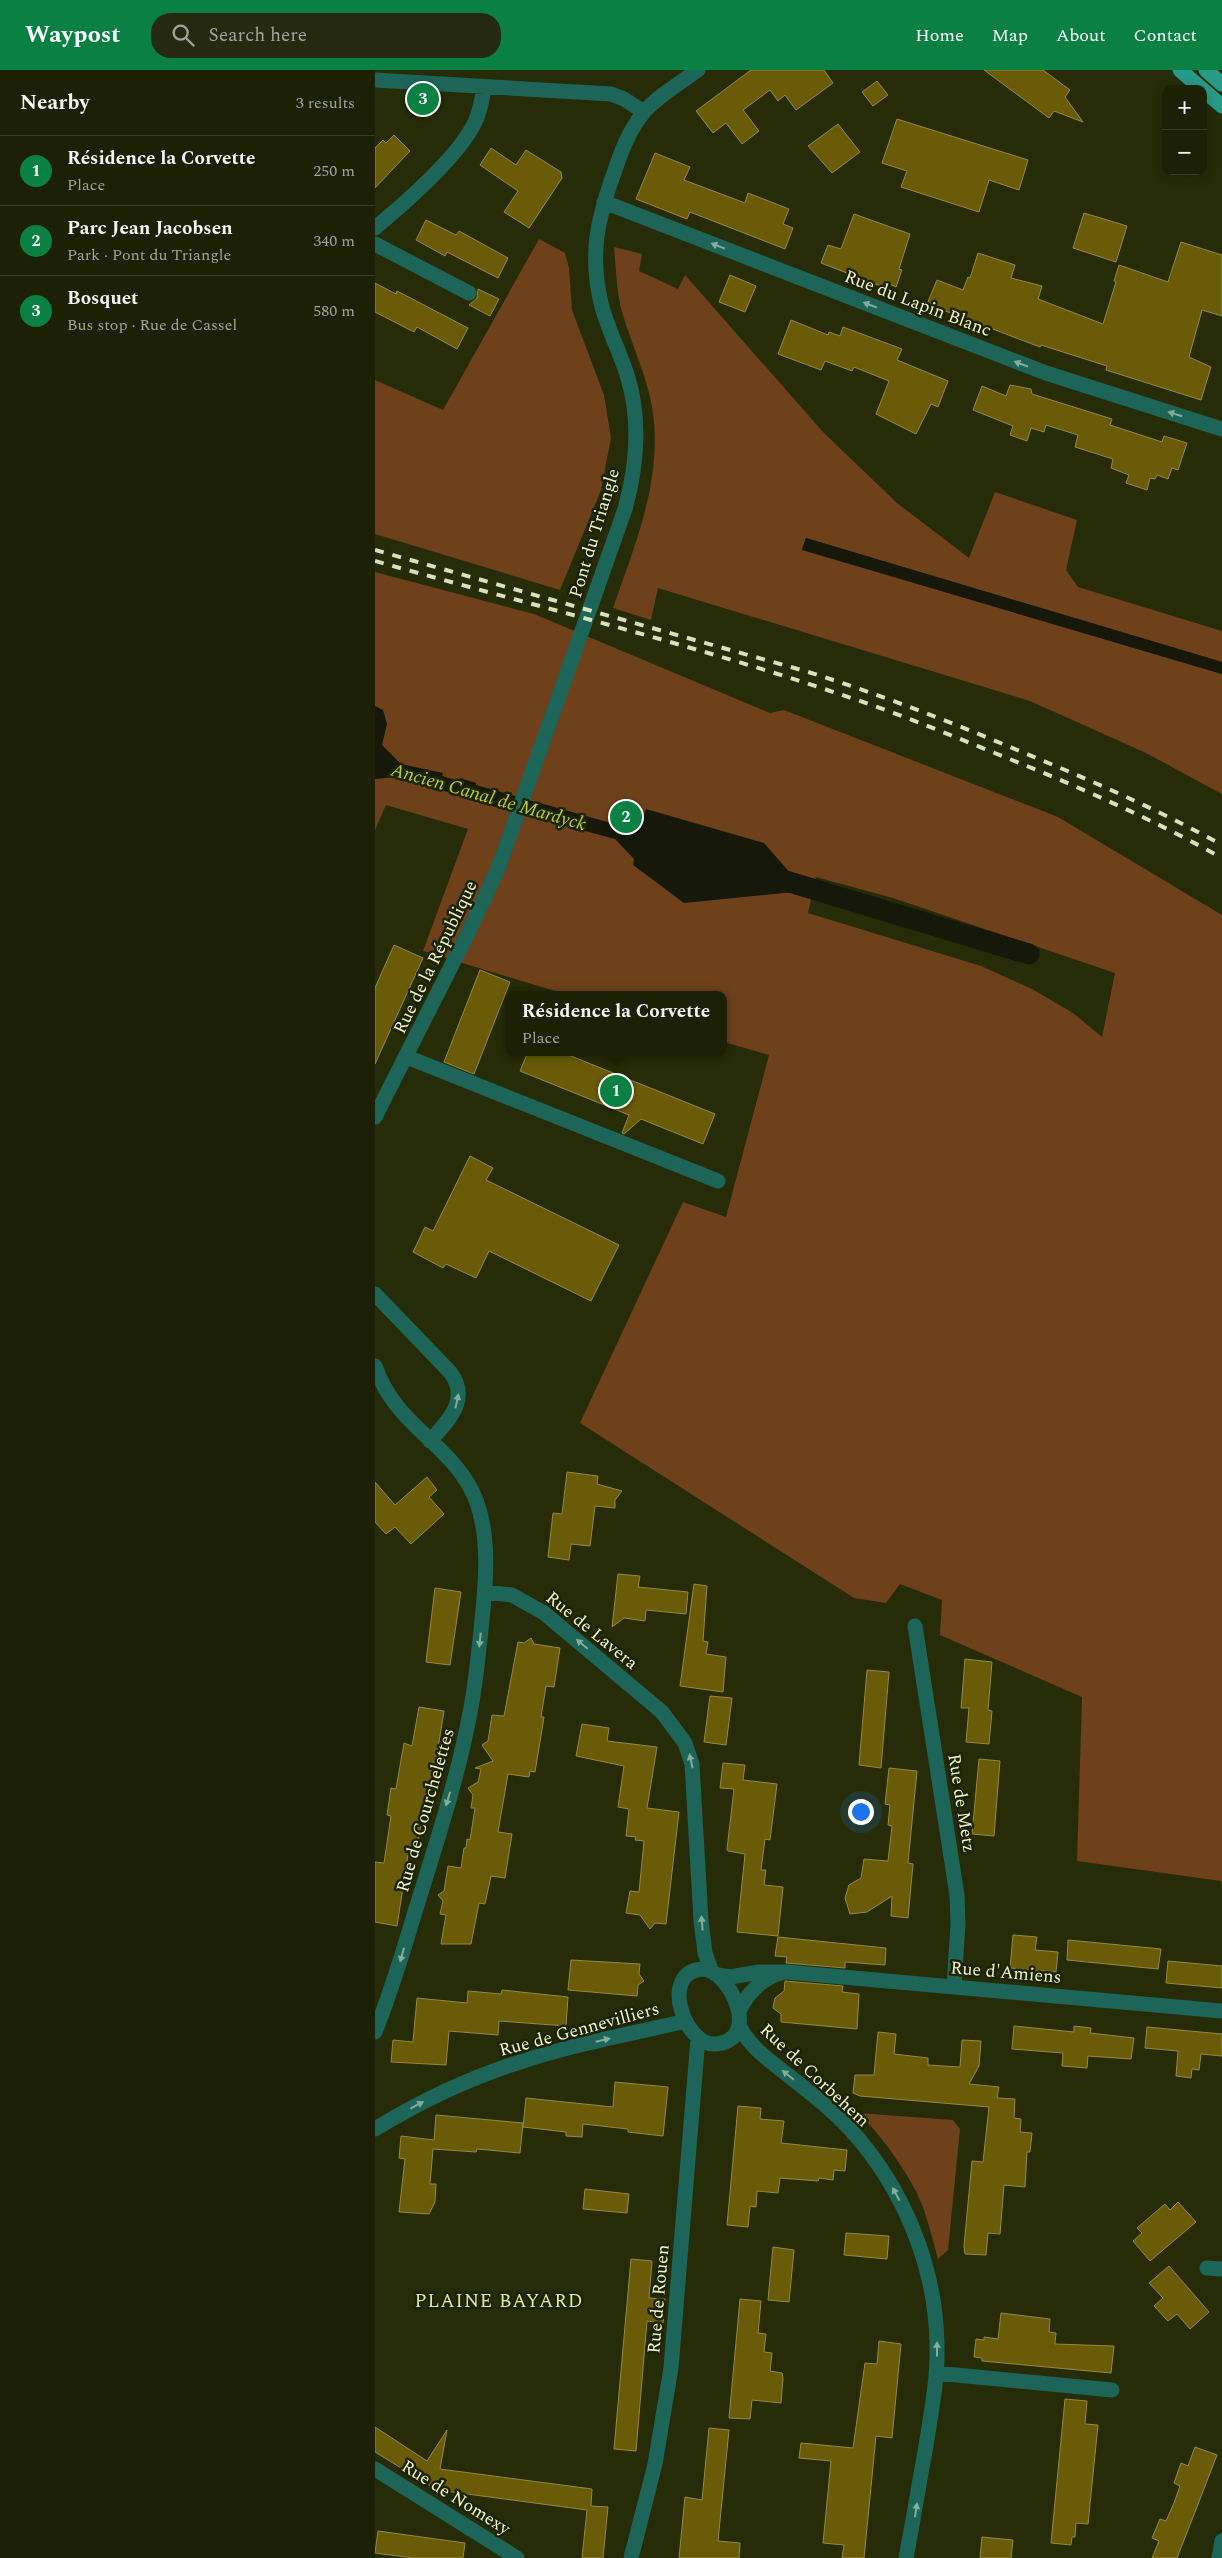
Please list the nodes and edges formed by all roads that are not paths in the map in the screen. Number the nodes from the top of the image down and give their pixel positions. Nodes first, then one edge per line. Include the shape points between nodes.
1 (698, 70) edge
2 (1180, 70) edge
3 (1206, 70) edge
4 (678, 76) edge
5 (375, 80) edge
6 (1222, 84) edge
7 (1198, 85) edge
8 (484, 87) junction
9 (1207, 93) edge
10 (1222, 106) edge
11 (644, 112) junction
12 (604, 202) junction
13 (375, 228) edge
14 (375, 244) edge
15 (469, 293) dead end
16 (1222, 429) edge
17 (511, 838) joint
18 (407, 1057) junction
19 (380, 1098) edge
20 (375, 1117) edge
21 (718, 1181) dead end
22 (375, 1294) edge
23 (375, 1366) edge
24 (430, 1441) junction
25 (485, 1592) junction
26 (915, 1626) dead end
27 (715, 1972) junction
28 (787, 1972) junction
29 (954, 1986) junction
30 (1222, 2010) edge
31 (739, 2011) junction
32 (687, 2021) junction
33 (740, 2027) junction
34 (375, 2032) edge
35 (698, 2038) junction
36 (375, 2129) edge
37 (936, 2373) junction
38 (1112, 2390) dead end
39 (375, 2469) edge
40 (1222, 2541) edge
41 (517, 2558) edge
42 (631, 2558) edge
43 (906, 2558) edge
44 (1219, 2558) edge

1 - 4 street
2 - 7 main road
3 - 6 main road
4 - 11 street
5 - 8 street
8 - 11 street via 611,94 624,98
8 - 13 street via 477,118 468,134 425,183
9 - 10 main road
11 - 12 street, Pont du Triangle via 624,147
16 -> 12 street, Rue du Lapin Blanc via 1046,374
12 - 17 street, Pont du Triangle via 596,237 599,291 611,334 629,378 636,416 634,471 628,498
14 - 15 street
17 - 18 street, Rue de la République via 486,897
18 - 19 street, Rue de la République
18 - 21 street
19 - 20 street, Rue de la République
24 -> 22 street via 454,1412 459,1398 457,1386 450,1372
23 - 24 street via 395,1406
24 - 25 street via 459,1470 479,1507 485,1538
27 -> 25 street, Rue de Lavera via 705,1953 694,1778 690,1755 681,1737 662,1712 544,1613 512,1595
25 -> 34 street, Rue de Courchelettes via 476,1680 461,1752 398,1971
26 - 29 street, Rue de Metz via 957,1895
27 - 28 street, Rue d'Amiens via 730,1977
27 - 31 street
27 - 32 street via 693,1970 680,1984 679,1996
28 - 29 street, Rue d'Amiens
28 - 31 street, Rue d'Amiens via 770,1977 759,1985
29 - 30 street, Rue d'Amiens
31 - 33 street
32 - 35 street
36 -> 32 street, Rue de Gennevilliers via 441,2092 519,2062
33 - 35 street via 732,2038 718,2044 709,2044
37 -> 33 street, Rue de Corbehem via 936,2328 930,2281 917,2240 896,2194 871,2155 842,2121 752,2046
35 - 42 street, Rue de Rouen via 670,2378 655,2464
37 - 38 street
43 -> 37 street, Rue de Corbehem
39 - 41 street, Rue de Nomexy
40 - 44 street

